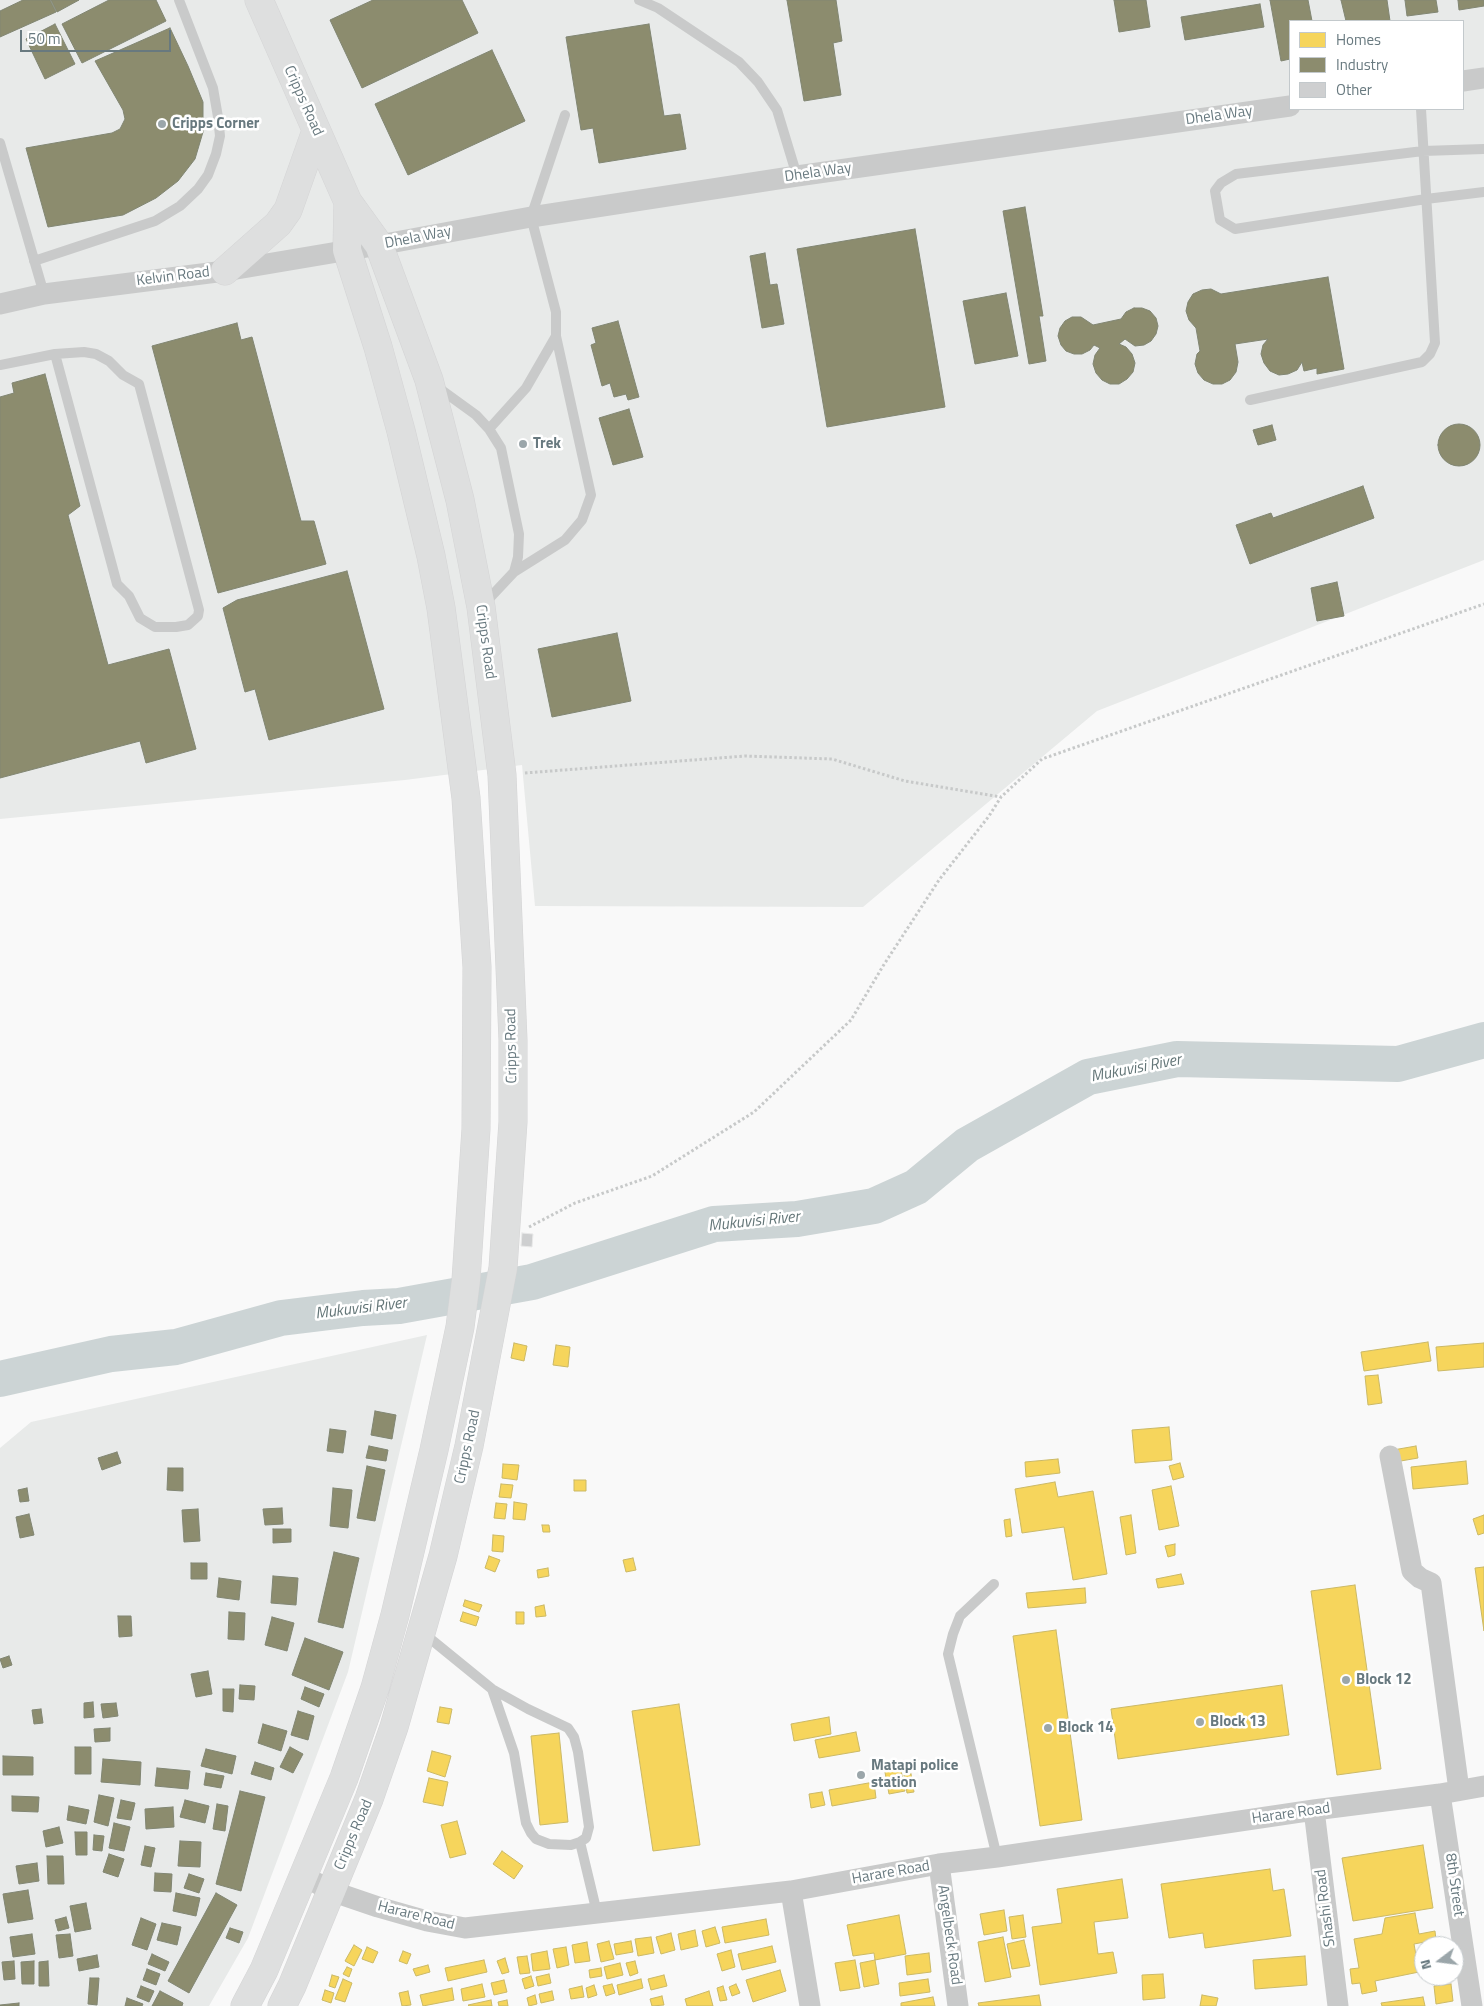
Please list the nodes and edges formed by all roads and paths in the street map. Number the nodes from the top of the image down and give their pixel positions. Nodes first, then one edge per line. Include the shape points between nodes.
1 (179, 0) edge
2 (259, 0) edge
3 (639, 0) edge
4 (1484, 78) edge
5 (1464, 81) edge
6 (1289, 106) edge
7 (1421, 110) edge
8 (565, 116) dead end
9 (316, 131) junction
10 (0, 143) edge
11 (1484, 149) edge
12 (1423, 151) junction
13 (797, 176) junction
14 (1484, 192) edge
15 (1426, 199) junction
16 (348, 202) junction
17 (532, 217) junction
18 (380, 245) junction
19 (347, 250) junction
20 (34, 261) junction
21 (225, 271) junction
22 (44, 294) junction
23 (0, 304) edge
24 (556, 336) junction
25 (55, 354) junction
26 (0, 365) edge
27 (429, 380) junction
28 (1250, 400) dead end
29 (490, 429) junction
30 (514, 572) junction
31 (1484, 604) edge
32 (481, 607) junction
33 (502, 775) junction
34 (1001, 797) junction
35 (506, 1239) junction
36 (1390, 1456) dead end
37 (994, 1584) dead end
38 (422, 1632) junction
39 (492, 1689) junction
40 (1484, 1786) edge
41 (1450, 1792) junction
42 (1314, 1810) junction
43 (580, 1842) junction
44 (997, 1858) junction
45 (939, 1864) junction
46 (304, 1876) junction
47 (331, 1891) junction
48 (792, 1891) junction
49 (597, 1913) junction
50 (246, 2006) edge
51 (282, 2006) edge
52 (810, 2006) edge
53 (958, 2006) edge
54 (1338, 2006) edge
55 (1472, 2006) edge

1 - 20 lane via 213,88 218,117 220,136 208,175 180,206 154,221
2 - 9 main road, Cripps Road
3 - 13 lane via 658,8 739,62 758,82 777,110
4 - 5 street
6 - 13 street, Dhela Way
7 - 12 lane
8 - 17 lane
9 - 16 main road, Cripps Road
9 - 21 main road via 288,210 278,224
10 - 20 lane
11 - 12 lane
12 - 15 lane
12 - 15 lane via 1236,174 1221,183 1215,192 1220,220 1235,229
13 - 17 street, Dhela Way
14 - 15 lane
15 - 28 lane via 1435,343 1430,354 1422,362
16 - 18 main road, Cripps Road
16 - 19 main road, Cripps Road
17 - 18 street, Dhela Way
17 - 24 lane via 556,312
18 - 19 street, Dhela Way
18 - 27 main road, Cripps Road
19 - 21 street, Kelvin Road
19 - 46 main road, Cripps Road via 378,347 441,608 466,798 478,967 476,1129 460,1327 434,1450 375,1688 344,1778
20 - 22 lane
21 - 22 street, Kelvin Road
22 - 23 street, Kelvin Road
24 - 29 lane via 526,388
24 - 30 lane via 591,495 582,520 565,540
25 - 25 lane via 96,354 139,384 199,610 198,616 188,625 155,627 140,618 129,596 118,584
25 - 26 lane
27 - 29 lane
27 - 32 main road, Cripps Road via 460,500
29 - 30 lane via 501,448 519,534
30 - 32 lane
31 - 34 path via 1042,759
32 - 33 main road, Cripps Road
33 - 34 path via 745,756 832,759 905,781
33 - 35 main road, Cripps Road via 513,1040 513,1122
34 - 35 path via 939,880 851,1020 754,1112 652,1176 575,1202
35 - 38 main road, Cripps Road via 469,1446
36 - 41 street, 8th Street via 1412,1571 1430,1583
37 - 44 lane via 960,1616 948,1654
38 - 39 lane
38 - 47 main road, Cripps Road via 369,1799
39 - 43 lane via 514,1753 526,1823 531,1833 549,1844
39 - 43 lane via 568,1728 574,1738 589,1827 586,1838
40 - 41 street, Harare Road
41 - 42 street, Harare Road
41 - 55 street, 8th Street
42 - 44 street, Harare Road
42 - 54 street, Shashi Road
43 - 49 lane
44 - 45 street, Harare Road
45 - 48 street, Harare Road
45 - 53 street, Angelbeck Road
46 - 47 street, Harare Road
46 - 50 main road, Cripps Road
47 - 49 street, Harare Road via 427,1922 465,1928
47 - 51 main road, Cripps Road
48 - 49 street, Harare Road
48 - 52 street

